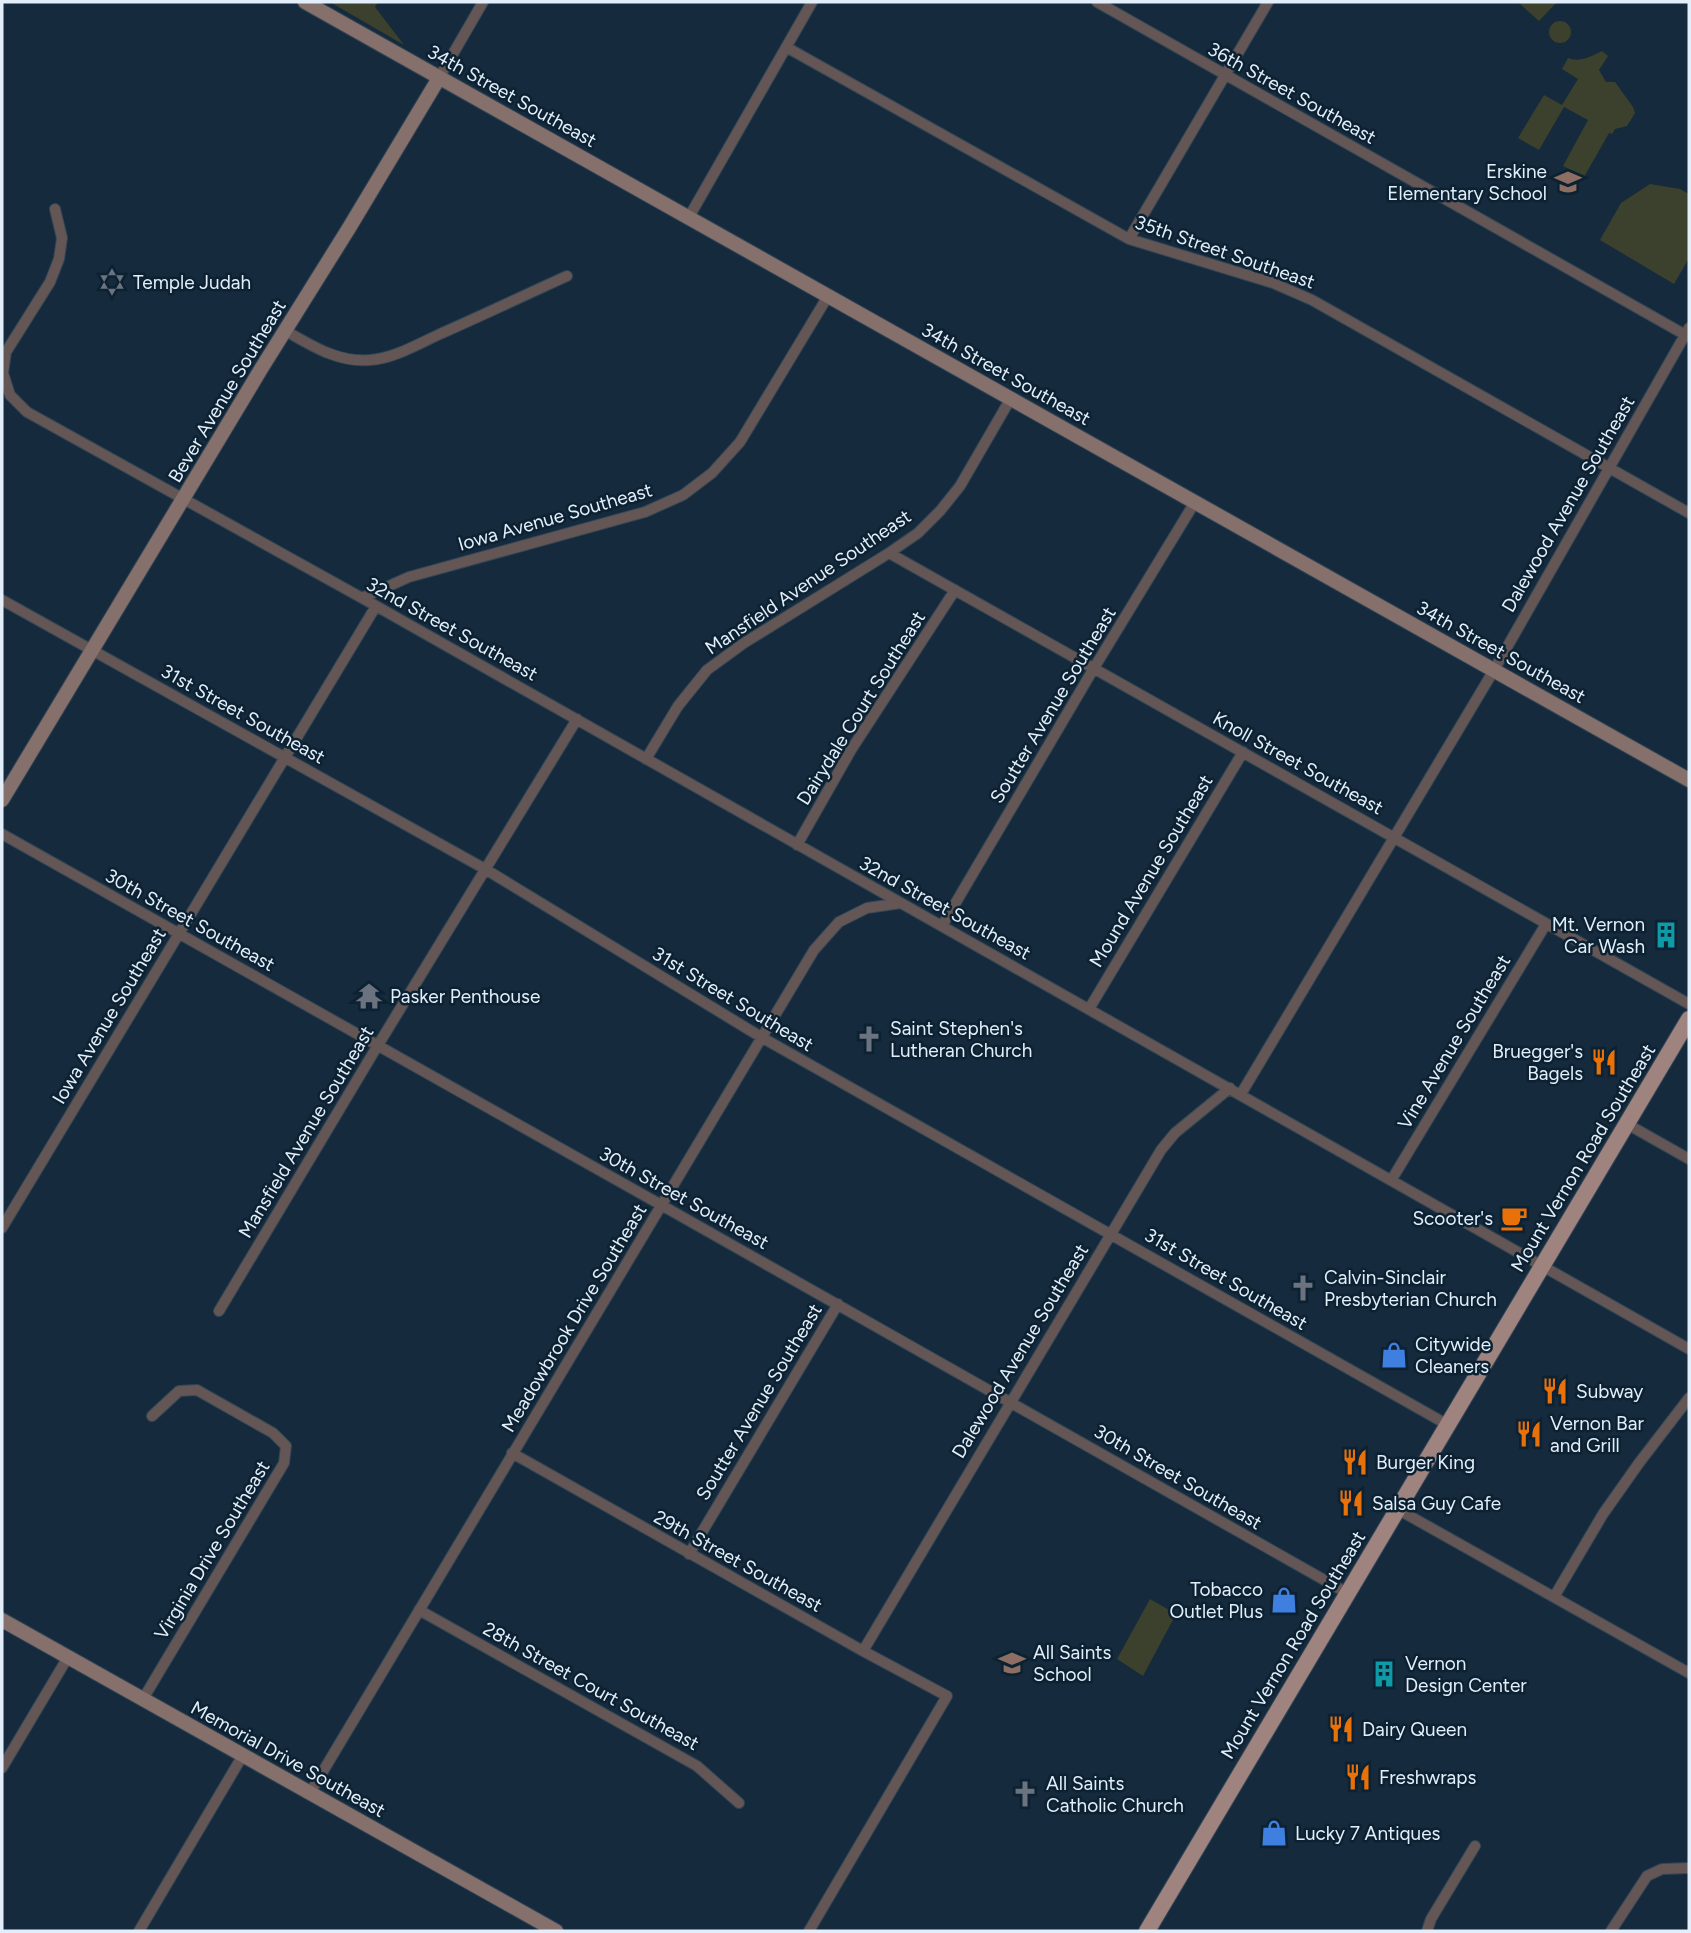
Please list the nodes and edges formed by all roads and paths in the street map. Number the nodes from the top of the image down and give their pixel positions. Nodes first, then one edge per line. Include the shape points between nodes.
1 (304, 2) edge
2 (483, 2) edge
3 (812, 2) edge
4 (1097, 2) edge
5 (1268, 2) edge
6 (786, 47) junction
7 (1226, 76) junction
8 (439, 78) junction
9 (55, 209) dead end
10 (689, 218) junction
11 (1129, 239) junction
12 (567, 276) dead end
13 (828, 296) junction
14 (286, 331) junction
15 (1688, 333) edge
16 (1011, 398) junction
17 (1610, 467) junction
18 (183, 499) junction
19 (1195, 502) junction
20 (1689, 513) edge
21 (890, 553) junction
22 (955, 590) junction
23 (362, 598) junction
24 (2, 600) edge
25 (376, 606) junction
26 (93, 650) junction
27 (1094, 668) junction
28 (1494, 670) junction
29 (577, 719) junction
30 (1243, 752) junction
31 (286, 757) junction
32 (646, 759) junction
33 (1689, 780) edge
34 (2, 800) edge
35 (2, 834) edge
36 (1394, 836) junction
37 (797, 845) junction
38 (485, 869) junction
39 (902, 903) junction
40 (1546, 924) junction
41 (942, 926) junction
42 (180, 933) junction
43 (1689, 1004) edge
44 (1090, 1009) junction
45 (1689, 1019) edge
46 (761, 1037) junction
47 (377, 1046) junction
48 (1230, 1088) junction
49 (1241, 1094) junction
50 (1627, 1124) junction
51 (1689, 1159) edge
52 (1392, 1179) junction
53 (663, 1206) junction
54 (2, 1228) edge
55 (1110, 1234) junction
56 (1543, 1266) junction
57 (838, 1304) junction
58 (219, 1311) dead end
59 (1689, 1349) edge
60 (1689, 1398) edge
61 (1010, 1401) junction
62 (152, 1416) dead end
63 (1448, 1425) junction
64 (512, 1453) junction
65 (1399, 1510) junction
66 (690, 1554) junction
67 (1349, 1594) junction
68 (1554, 1597) junction
69 (419, 1609) junction
70 (2, 1620) edge
71 (863, 1651) junction
72 (68, 1657) junction
73 (1689, 1673) edge
74 (143, 1699) junction
75 (243, 1755) junction
76 (2, 1768) edge
77 (310, 1793) junction
78 (739, 1803) dead end
79 (1475, 1846) dead end
80 (1689, 1868) edge
81 (538, 1927) edge
82 (1152, 1930) edge
83 (139, 1931) edge
84 (556, 1931) edge
85 (809, 1931) edge
86 (1427, 1931) edge
87 (1611, 1931) edge

1 - 8 street, 34th Street Southeast
2 - 8 street, Bever Avenue Southeast
3 - 6 street
4 - 7 street, 36th Street Southeast
5 - 7 street
6 - 10 street
6 - 11 street, 35th Street Southeast
7 - 11 street
7 - 15 street, 36th Street Southeast
8 - 10 street, 34th Street Southeast
8 - 14 street, Bever Avenue Southeast
9 - 18 street, 32nd Street Southeast via 62,238 59,259 50,282 6,352 3,373 10,395 27,412
10 - 13 street, 34th Street Southeast
11 - 17 street, 35th Street Southeast via 1273,283 1312,300
12 - 14 street via 402,352 371,360 330,354
13 - 16 street, 34th Street Southeast
13 - 23 street, Iowa Avenue Southeast via 740,442 712,473 683,495 645,512 409,577
14 - 18 street, Bever Avenue Southeast
15 - 17 street, Dalewood Avenue Southeast
16 - 19 street, 34th Street Southeast
16 - 21 street, Mansfield Avenue Southeast via 960,486 918,533
17 - 20 street, 35th Street Southeast
17 - 28 street, Dalewood Avenue Southeast
18 - 23 street, 32nd Street Southeast
18 - 26 street, Bever Avenue Southeast
19 - 27 street, Soutter Avenue Southeast
19 - 28 street, 34th Street Southeast
21 - 22 street, Knoll Street Southeast
21 - 32 street, Mansfield Avenue Southeast via 707,670 678,706
22 - 27 street, Knoll Street Southeast
22 - 37 street, Dairydale Court Southeast via 851,750
23 - 25 street, 32nd Street Southeast
24 - 26 street, 31st Street Southeast
25 - 29 street, 32nd Street Southeast
25 - 31 street, Iowa Avenue Southeast
26 - 31 street, 31st Street Southeast
26 - 34 street, Bever Avenue Southeast
27 - 30 street, Knoll Street Southeast
27 - 41 street, Soutter Avenue Southeast
28 - 33 street, 34th Street Southeast
28 - 36 street, Dalewood Avenue Southeast
29 - 32 street, 32nd Street Southeast
29 - 38 street, Mansfield Avenue Southeast
30 - 36 street, Knoll Street Southeast
30 - 44 street, Mound Avenue Southeast
31 - 38 street, 31st Street Southeast
31 - 42 street, Iowa Avenue Southeast
32 - 37 street, 32nd Street Southeast
35 - 42 street, 30th Street Southeast
36 - 40 street, Knoll Street Southeast
36 - 49 street, Dalewood Avenue Southeast
37 - 39 street, 32nd Street Southeast
38 - 46 street, 31st Street Southeast
38 - 47 street, Mansfield Avenue Southeast
39 - 41 street, 32nd Street Southeast
39 - 46 street, Meadowbrook Drive Southeast via 866,908 839,922 814,950
40 - 43 street, Knoll Street Southeast
40 - 52 street, Vine Avenue Southeast
41 - 44 street, 32nd Street Southeast
42 - 47 street, 30th Street Southeast
42 - 54 street, Iowa Avenue Southeast
44 - 48 street, 32nd Street Southeast
45 - 50 main road, Mount Vernon Road Southeast
46 - 53 street, Meadowbrook Drive Southeast
46 - 55 street, 31st Street Southeast
47 - 53 street, 30th Street Southeast
47 - 58 street, Mansfield Avenue Southeast
48 - 49 street, 32nd Street Southeast
48 - 55 street, Dalewood Avenue Southeast via 1161,1150
49 - 52 street, 32nd Street Southeast
50 - 51 street
50 - 56 main road, Mount Vernon Road Southeast
52 - 56 street, 32nd Street Southeast
53 - 57 street, 30th Street Southeast
53 - 64 street, Meadowbrook Drive Southeast
55 - 61 street, Dalewood Avenue Southeast
55 - 63 street, 31st Street Southeast
56 - 59 street, 32nd Street Southeast
56 - 63 main road, Mount Vernon Road Southeast
57 - 61 street, 30th Street Southeast
57 - 66 street, Soutter Avenue Southeast
60 - 68 street via 1603,1514
61 - 67 street, 30th Street Southeast
61 - 71 street, Dalewood Avenue Southeast
62 - 74 street, Virginia Drive Southeast via 179,1391 197,1390 273,1433 286,1446 285,1463
63 - 65 main road, Mount Vernon Road Southeast
64 - 66 street, 29th Street Southeast
64 - 69 street, Meadowbrook Drive Southeast
65 - 67 main road, Mount Vernon Road Southeast
65 - 68 street
66 - 71 street, 29th Street Southeast
67 - 82 main road, Mount Vernon Road Southeast
68 - 73 street
69 - 77 street, Meadowbrook Drive Southeast
69 - 78 street, 28th Street Court Southeast via 697,1766
70 - 72 street, Memorial Drive Southeast
71 - 85 street, 29th Street Southeast via 947,1696
72 - 74 street, Memorial Drive Southeast
72 - 76 street
74 - 75 street, Memorial Drive Southeast
75 - 77 street, Memorial Drive Southeast
75 - 83 street
77 - 81 street, Memorial Drive Southeast
79 - 86 street
80 - 87 street via 1662,1869 1647,1876
81 - 84 street, Memorial Drive Southeast

